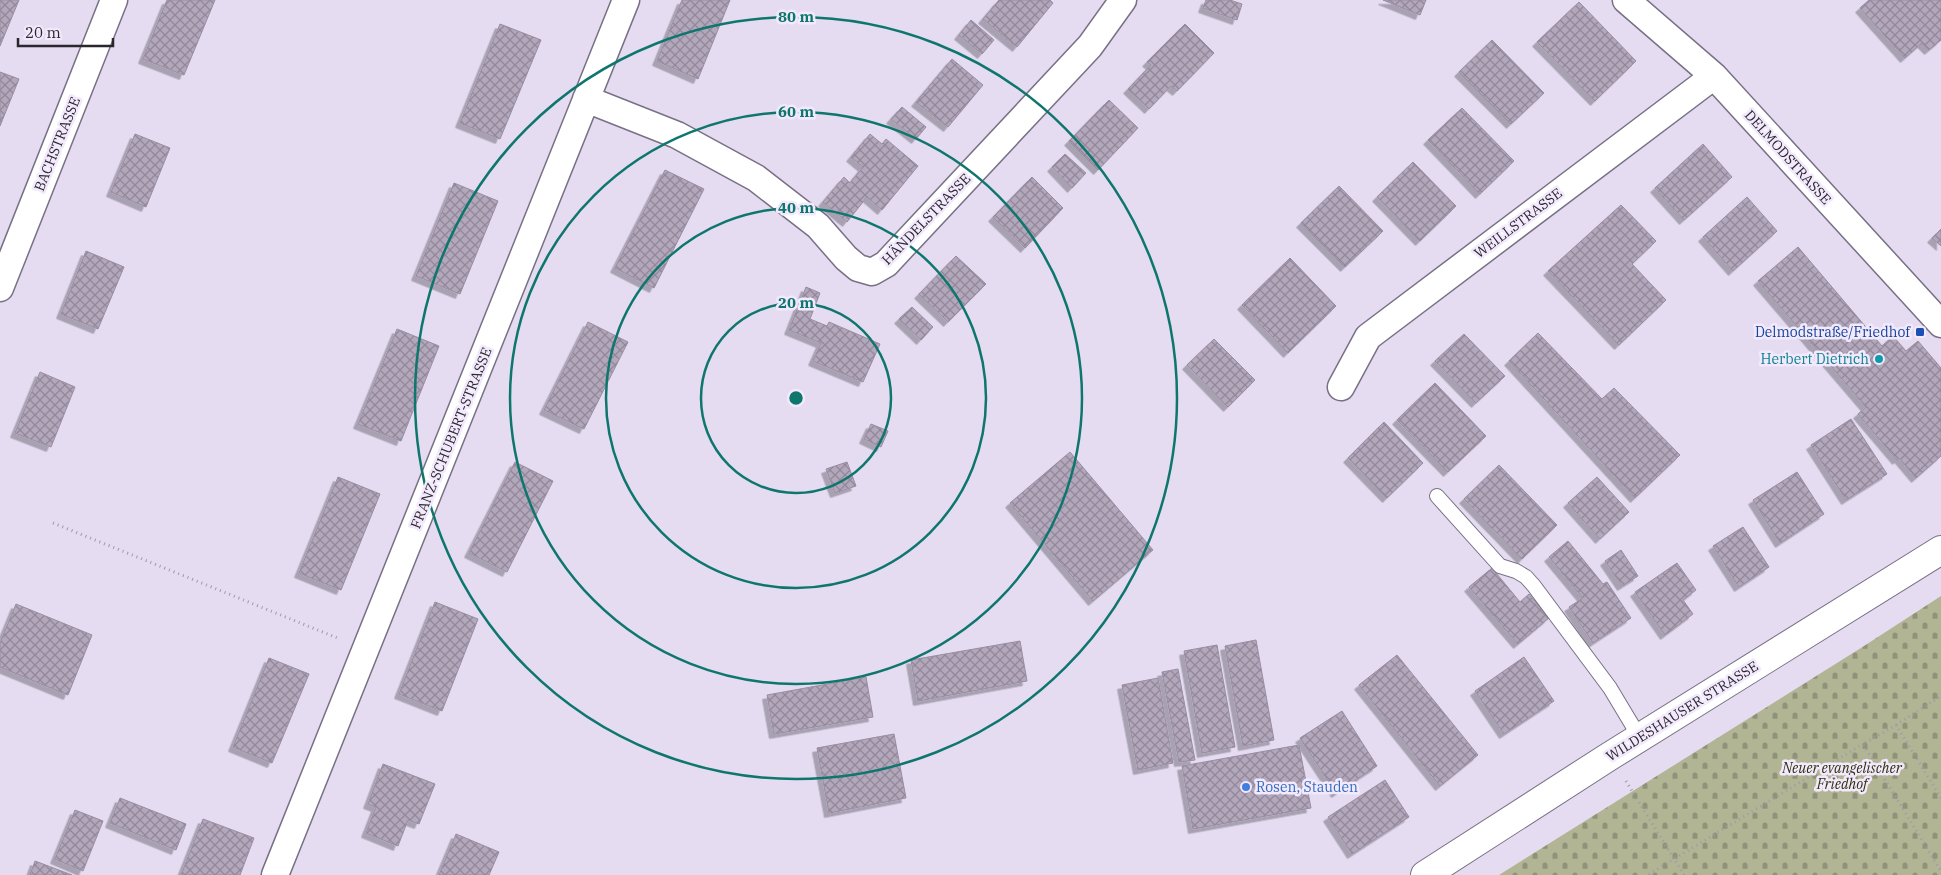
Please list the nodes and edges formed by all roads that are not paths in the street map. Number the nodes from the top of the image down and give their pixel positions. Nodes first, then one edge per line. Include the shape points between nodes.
1 (114, 0) edge
2 (626, 0) edge
3 (1124, 0) edge
4 (1626, 0) edge
5 (1714, 76) junction
6 (586, 99) junction
7 (7, 246) edge
8 (0, 288) edge
9 (1941, 324) edge
10 (1341, 387) dead end
11 (1437, 496) dead end
12 (1941, 550) edge
13 (1640, 738) junction
14 (275, 875) edge
15 (1425, 875) edge

1 - 7 street, BACHSTRASSE
2 - 6 street, FRANZ-SCHUBERT-STRASSE
3 - 6 street, HÄNDELSTRASSE via 1090,46 886,264 872,272 858,268 818,226 756,178 677,135
4 - 5 street, DELMODSTRASSE
5 - 9 street, DELMODSTRASSE
5 - 10 street, WEILLSTRASSE via 1368,337
6 - 14 street, FRANZ-SCHUBERT-STRASSE
7 - 8 street, BACHSTRASSE
11 - 13 lane via 1500,566 1516,571 1534,586 1610,688
12 - 13 main road, WILDESHAUSER STRASSE
13 - 15 main road, WILDESHAUSER STRASSE

